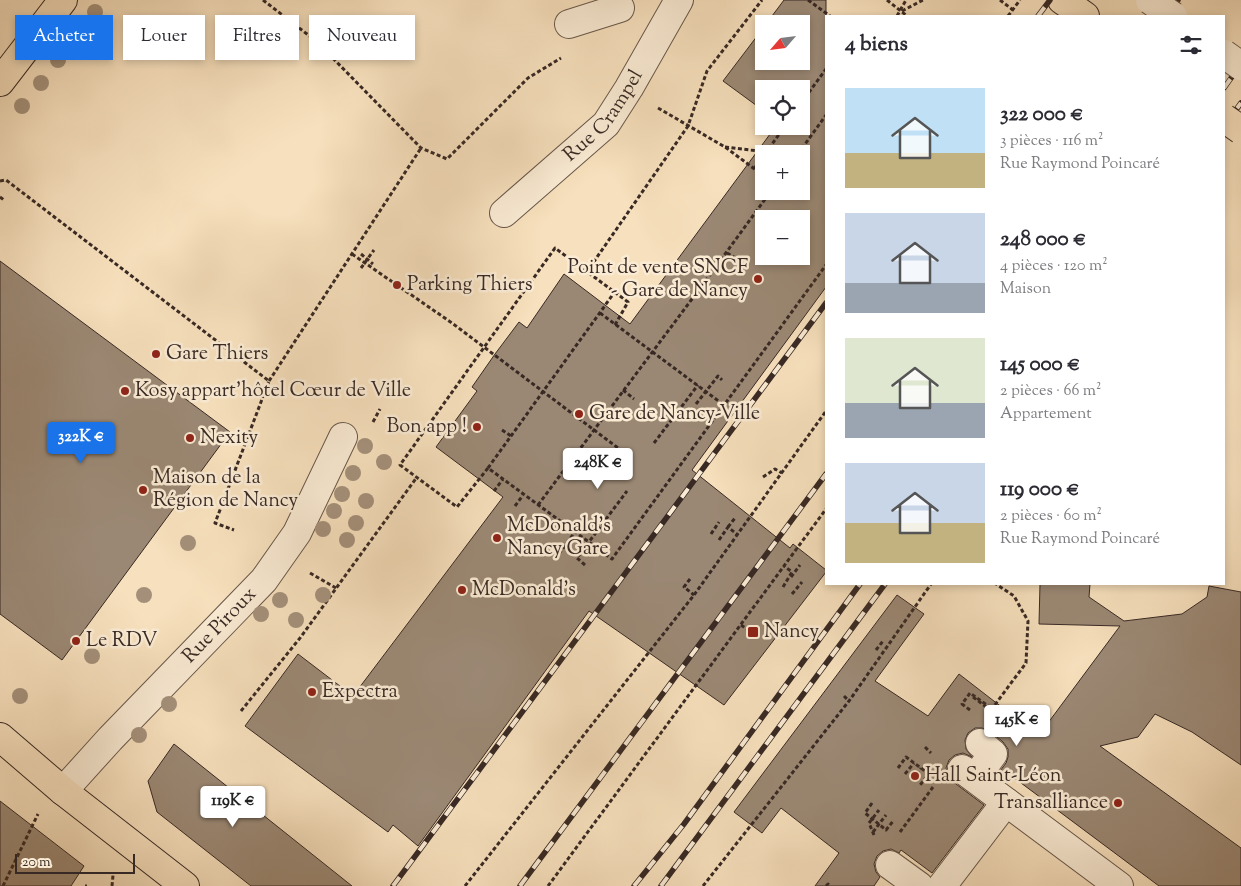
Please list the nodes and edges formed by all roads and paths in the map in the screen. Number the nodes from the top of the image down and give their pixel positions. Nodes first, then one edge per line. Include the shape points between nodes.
1 (63, 0) edge
2 (263, 0) edge
3 (679, 0) edge
4 (762, 0) edge
5 (808, 0) edge
6 (887, 0) edge
7 (906, 0) edge
8 (923, 0) edge
9 (1000, 0) edge
10 (1020, 0) edge
11 (1062, 0) edge
12 (1150, 0) edge
13 (620, 8) dead end
14 (1013, 10) junction
15 (902, 11) junction
16 (829, 15) edge
17 (899, 15) edge
18 (906, 15) edge
19 (910, 15) edge
20 (1009, 15) edge
21 (1084, 15) edge
22 (1172, 15) edge
23 (569, 24) dead end
24 (564, 55) dead end
25 (1225, 55) edge
26 (1241, 66) edge
27 (825, 70) edge
28 (0, 82) edge
29 (810, 91) edge
30 (651, 104) dead end
31 (825, 116) edge
32 (1225, 119) edge
33 (688, 126) junction
34 (1241, 130) edge
35 (804, 145) edge
36 (725, 147) junction
37 (421, 148) junction
38 (755, 151) edge
39 (754, 169) edge
40 (0, 181) edge
41 (0, 197) edge
42 (4, 200) dead end
43 (765, 200) edge
44 (504, 213) dead end
45 (374, 250) dead end
46 (727, 253) junction
47 (352, 254) junction
48 (361, 254) dead end
49 (734, 257) dead end
50 (367, 259) junction
51 (373, 264) dead end
52 (825, 266) edge
53 (361, 268) dead end
54 (586, 273) junction
55 (702, 288) junction
56 (614, 293) junction
57 (709, 293) dead end
58 (600, 313) junction
59 (615, 325) junction
60 (483, 347) junction
61 (652, 351) junction
62 (722, 380) dead end
63 (269, 381) junction
64 (698, 385) junction
65 (623, 390) junction
66 (543, 392) junction
67 (706, 392) junction
68 (634, 399) dead end
69 (696, 404) dead end
70 (724, 405) junction
71 (825, 412) edge
72 (502, 430) dead end
73 (594, 430) junction
74 (510, 436) junction
75 (343, 437) dead end
76 (654, 443) dead end
77 (622, 451) dead end
78 (488, 468) junction
79 (782, 473) junction
80 (417, 477) junction
81 (763, 478) dead end
82 (503, 479) junction
83 (494, 491) dead end
84 (627, 491) dead end
85 (523, 495) junction
86 (538, 504) junction
87 (515, 506) dead end
88 (825, 513) edge
89 (735, 518) dead end
90 (719, 522) dead end
91 (234, 530) dead end
92 (575, 532) junction
93 (711, 534) dead end
94 (738, 535) junction
95 (589, 542) junction
96 (728, 547) dead end
97 (555, 559) dead end
98 (585, 565) dead end
99 (800, 565) dead end
100 (784, 568) junction
101 (306, 572) dead end
102 (690, 580) dead end
103 (775, 581) dead end
104 (802, 582) dead end
105 (930, 585) edge
106 (998, 585) edge
107 (336, 588) junction
108 (792, 594) dead end
109 (694, 595) junction
110 (741, 625) junction
111 (755, 628) dead end
112 (883, 641) dead end
113 (876, 650) dead end
114 (844, 696) dead end
115 (973, 697) dead end
116 (849, 700) junction
117 (985, 704) junction
118 (992, 709) junction
119 (241, 711) dead end
120 (970, 713) dead end
121 (975, 715) dead end
122 (987, 715) junction
123 (0, 737) edge
124 (980, 744) dead end
125 (914, 763) junction
126 (898, 768) dead end
127 (921, 768) junction
128 (905, 774) dead end
129 (913, 780) dead end
130 (936, 783) dead end
131 (920, 785) dead end
132 (58, 787) junction
133 (1006, 802) junction
134 (872, 803) dead end
135 (880, 808) dead end
136 (872, 818) junction
137 (894, 820) dead end
138 (880, 824) junction
139 (873, 832) dead end
140 (898, 835) dead end
141 (3, 886) edge
142 (185, 886) edge
143 (465, 886) edge
144 (548, 886) edge
145 (703, 886) edge
146 (826, 886) edge
147 (830, 886) edge
148 (942, 886) edge
149 (1119, 886) edge

1 - 28 main road
2 - 37 path via 316,41
3 - 44 street, Rue Crampel via 606,124
4 - 33 path via 707,71
5 - 16 path
6 - 15 path
7 - 15 path
8 - 15 path
9 - 14 path
10 - 14 path
11 - 21 main road
12 - 22 street, bridge
13 - 23 street
14 - 20 path
15 - 17 path
15 - 18 path
15 - 19 path
24 - 37 path via 528,78 447,159
25 - 26 street, bridge
27 - 29 path
30 - 33 path
31 - 35 path
32 - 34 main road, bridge
33 - 36 path
33 - 54 path
36 - 38 path
36 - 39 path
37 - 47 path
40 - 63 path via 6,180
41 - 42 path
43 - 46 path
45 - 50 path
46 - 49 path
46 - 55 path
47 - 60 path
47 - 63 path
48 - 50 path
50 - 51 path
50 - 53 path
52 - 70 path
54 - 56 path
54 - 60 path via 555,248
55 - 57 path
55 - 61 path
56 - 58 path
56 - 59 path via 628,302
58 - 59 path
58 - 66 path
59 - 61 path
60 - 66 path
60 - 80 path via 400,465
61 - 64 path
61 - 65 path
62 - 67 path via 718,376
63 - 91 path via 215,523
64 - 67 path
64 - 76 path
65 - 68 path
65 - 73 path
66 - 73 path
66 - 74 path
67 - 69 path
67 - 70 path
70 - 95 path via 612,559
71 - 79 path
72 - 74 path
73 - 77 path
73 - 86 path
74 - 78 path
75 - 132 street, Rue Piroux via 297,533 264,580 110,739
78 - 80 path via 458,507
78 - 82 path
79 - 81 path via 775,469
79 - 94 path
80 - 107 path
82 - 83 path
82 - 85 path
84 - 95 path
85 - 86 path
85 - 87 path
86 - 92 path
88 - 100 path
89 - 94 path via 719,540 728,527
90 - 93 path
92 - 95 path
92 - 97 path
94 - 96 path
94 - 109 path
95 - 98 path via 577,558
99 - 100 path via 783,587 792,572
100 - 103 path
100 - 110 path
101 - 107 path
102 - 109 path via 684,587
104 - 108 path
105 - 116 path
106 - 118 path via 1014,596 1028,621 1026,663
107 - 119 path
109 - 143 path
110 - 111 path via 751,632
110 - 144 path
112 - 113 path
114 - 116 path
115 - 122 path via 989,709
116 - 145 path
117 - 118 path
117 - 120 path via 969,692 960,704
117 - 121 path via 969,693 960,705
117 - 122 path via 992,710
118 - 122 path
123 - 132 main road
124 - 133 street via 993,754 968,774
125 - 126 path via 906,757
125 - 127 path
125 - 128 path
127 - 129 path
127 - 131 path via 929,774
130 - 140 path
132 - 141 path
132 - 142 main road
133 - 148 street
133 - 149 street
134 - 136 path via 865,813
135 - 136 path
136 - 138 path
137 - 138 path via 886,830
138 - 139 path via 886,815
146 - 147 path

